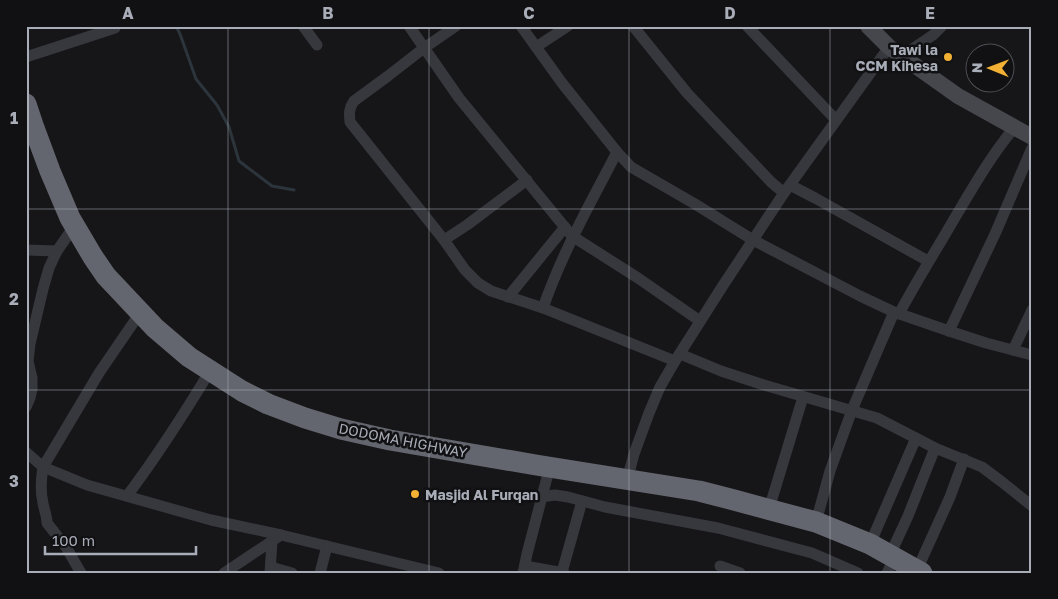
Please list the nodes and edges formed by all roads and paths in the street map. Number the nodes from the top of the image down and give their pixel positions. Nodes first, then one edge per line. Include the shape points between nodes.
1 (304, 26) edge
2 (409, 26) edge
3 (456, 26) edge
4 (522, 26) edge
5 (568, 26) edge
6 (633, 26) edge
7 (747, 26) edge
8 (868, 26) edge
9 (942, 26) edge
10 (115, 28) dead end
11 (317, 45) dead end
12 (536, 47) junction
13 (424, 48) junction
14 (895, 52) junction
15 (26, 57) edge
16 (26, 104) edge
17 (836, 120) junction
18 (1014, 128) junction
19 (1032, 137) edge
20 (1032, 148) edge
21 (617, 152) junction
22 (527, 180) junction
23 (787, 189) junction
24 (74, 225) junction
25 (569, 232) junction
26 (444, 240) junction
27 (753, 240) junction
28 (26, 250) edge
29 (57, 251) junction
30 (928, 261) junction
31 (508, 297) junction
32 (543, 308) junction
33 (1032, 310) edge
34 (140, 313) junction
35 (896, 313) junction
36 (700, 321) junction
37 (949, 331) junction
38 (1013, 350) junction
39 (1032, 355) edge
40 (678, 357) junction
41 (27, 361) edge
42 (210, 371) junction
43 (803, 397) junction
44 (26, 407) edge
45 (852, 410) junction
46 (916, 438) junction
47 (935, 448) junction
48 (26, 452) edge
49 (964, 459) junction
50 (550, 466) junction
51 (43, 467) junction
52 (627, 480) junction
53 (127, 496) junction
54 (541, 497) junction
55 (582, 501) junction
56 (1032, 506) edge
57 (769, 509) junction
58 (816, 522) junction
59 (277, 538) junction
60 (870, 544) junction
61 (326, 546) junction
62 (891, 562) edge
63 (720, 566) dead end
64 (524, 569) edge
65 (270, 570) edge
66 (920, 571) edge
67 (563, 572) edge
68 (80, 573) edge
69 (224, 573) edge
70 (292, 573) edge
71 (320, 573) edge
72 (439, 573) edge
73 (740, 573) edge
74 (858, 573) edge

1 - 11 street
2 - 13 street
3 - 13 street
4 - 12 street
5 - 12 street
6 - 23 street via 687,93 771,182
7 - 17 street
8 - 14 street
9 - 14 street via 933,35
10 - 15 street
12 - 21 street
13 - 22 street via 459,98
13 - 26 street via 354,101 349,113 350,122
14 - 17 street via 868,77
14 - 18 street via 958,96
16 - 24 highway, DODOMA HIGHWAY
17 - 23 street
18 - 19 street
18 - 30 street via 984,169
20 - 37 street
21 - 25 street
21 - 27 street via 631,167
22 - 25 street
22 - 26 street
23 - 27 street
23 - 30 street
24 - 29 street
24 - 34 highway, DODOMA HIGHWAY via 106,276
25 - 31 street
25 - 32 street
25 - 36 street
26 - 31 street via 478,283
27 - 35 street
27 - 36 street
28 - 29 street
29 - 41 street via 43,289
30 - 35 street
31 - 32 street
32 - 40 street
33 - 38 street
34 - 42 highway, DODOMA HIGHWAY via 189,357
34 - 51 street via 99,373
35 - 37 street
35 - 45 street
36 - 40 street
37 - 38 street
38 - 39 street
40 - 43 street
40 - 52 street via 649,413
41 - 44 street via 32,389
42 - 50 highway, DODOMA HIGHWAY via 268,404 341,429
42 - 53 street via 162,448
43 - 45 street
43 - 57 street
45 - 46 street via 877,418
45 - 58 street
46 - 47 street
46 - 60 street
47 - 49 street
47 - 62 street
48 - 51 street
49 - 56 street via 982,467
49 - 66 street
50 - 52 highway, DODOMA HIGHWAY
50 - 54 street
51 - 53 street via 87,485
51 - 68 street via 41,494 47,523 66,547
52 - 57 highway, DODOMA HIGHWAY via 699,491
53 - 59 street
54 - 55 street via 555,495
54 - 64 street
55 - 67 street
55 - 74 street via 718,528 812,553
57 - 58 highway, DODOMA HIGHWAY
58 - 60 highway, DODOMA HIGHWAY
59 - 61 street
59 - 65 street
59 - 69 street
60 - 62 highway, DODOMA HIGHWAY
61 - 71 street
61 - 72 street
62 - 66 highway, DODOMA HIGHWAY
63 - 73 street
64 - 67 street
65 - 70 street

